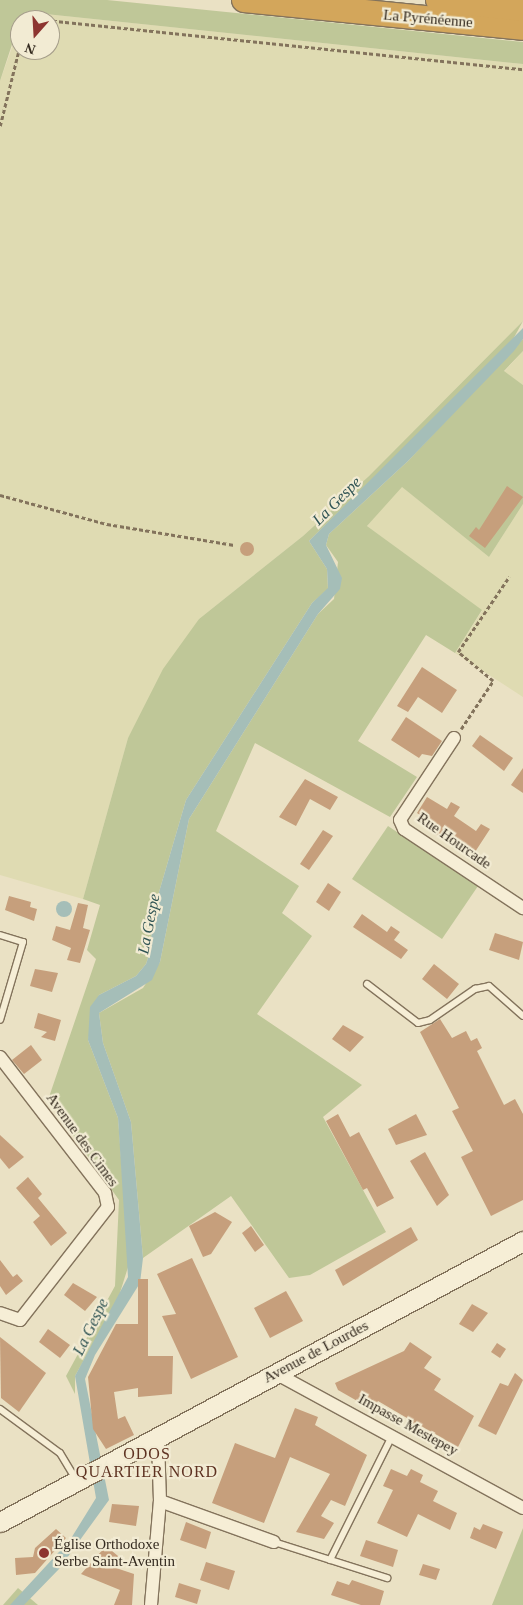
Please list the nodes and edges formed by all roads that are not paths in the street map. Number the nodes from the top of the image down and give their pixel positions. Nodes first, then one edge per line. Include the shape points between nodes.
1 (244, 0) edge
2 (438, 0) edge
3 (523, 9) edge
4 (523, 28) edge
5 (454, 738) road end
6 (523, 908) edge
7 (0, 935) edge
8 (367, 984) dead end
9 (523, 1016) edge
10 (0, 1020) edge
11 (0, 1057) edge
12 (523, 1241) edge
13 (0, 1313) edge
14 (277, 1374) junction
15 (0, 1409) edge
16 (393, 1434) junction
17 (158, 1440) junction
18 (81, 1479) junction
19 (160, 1501) junction
20 (523, 1508) edge
21 (0, 1522) edge
22 (274, 1542) joint
23 (330, 1560) junction
24 (387, 1578) dead end
25 (151, 1605) edge

1 - 4 highway, La Pyrénéenne
2 - 3 highway, La Pyrénéenne
5 - 6 street, Rue Hourcade via 400,820 404,829
7 - 10 lane via 23,942
8 - 9 lane via 418,1023 430,1020 474,988 489,986
11 - 13 street, Avenue des Cimes via 105,1193 108,1207 20,1320
12 - 14 main road, Avenue de Lourdes
14 - 16 street, Impasse Mestepey
14 - 17 main road, Avenue de Lourdes
15 - 18 lane via 60,1453
16 - 20 street, Impasse Mestepey
16 - 23 lane
17 - 18 main road, Avenue de Lourdes
17 - 19 street
18 - 21 main road, Avenue de Lourdes
19 - 22 street
19 - 25 street
22 - 23 lane
23 - 24 lane

